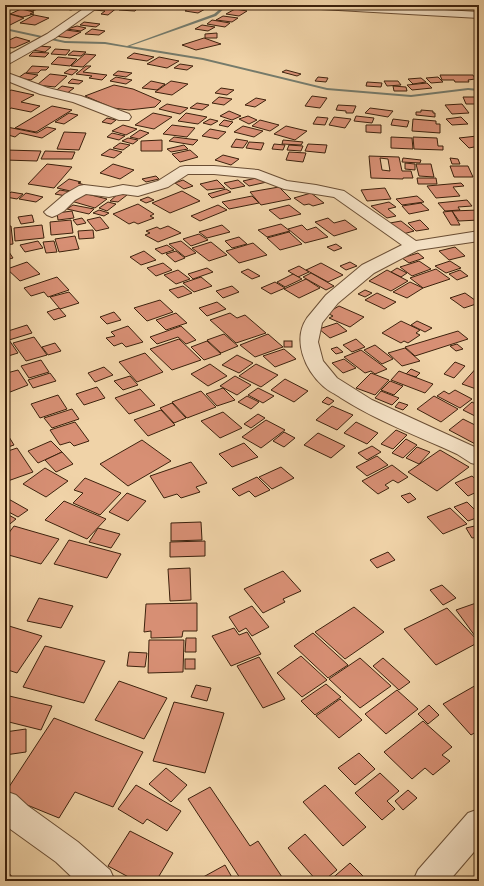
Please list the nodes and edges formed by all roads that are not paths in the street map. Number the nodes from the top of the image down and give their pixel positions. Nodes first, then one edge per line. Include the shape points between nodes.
1 (96, 5) edge
2 (303, 5) edge
3 (426, 8) edge
4 (479, 15) edge
5 (5, 62) edge
6 (5, 76) edge
7 (124, 117) dead end
8 (52, 212) dead end
9 (479, 236) edge
10 (413, 246) junction
11 (479, 458) edge
12 (5, 805) edge
13 (479, 823) edge
14 (99, 881) edge
15 (429, 881) edge

1 - 5 street via 51,36
2 - 3 street
3 - 4 street
6 - 7 street
8 - 10 street via 84,189 110,192 122,189 138,192 164,184 185,170 258,174 284,185 339,194
9 - 10 street
10 - 11 street via 368,269 332,299 314,322 309,342 314,362 330,382 365,404
12 - 14 street via 67,852
13 - 15 street

